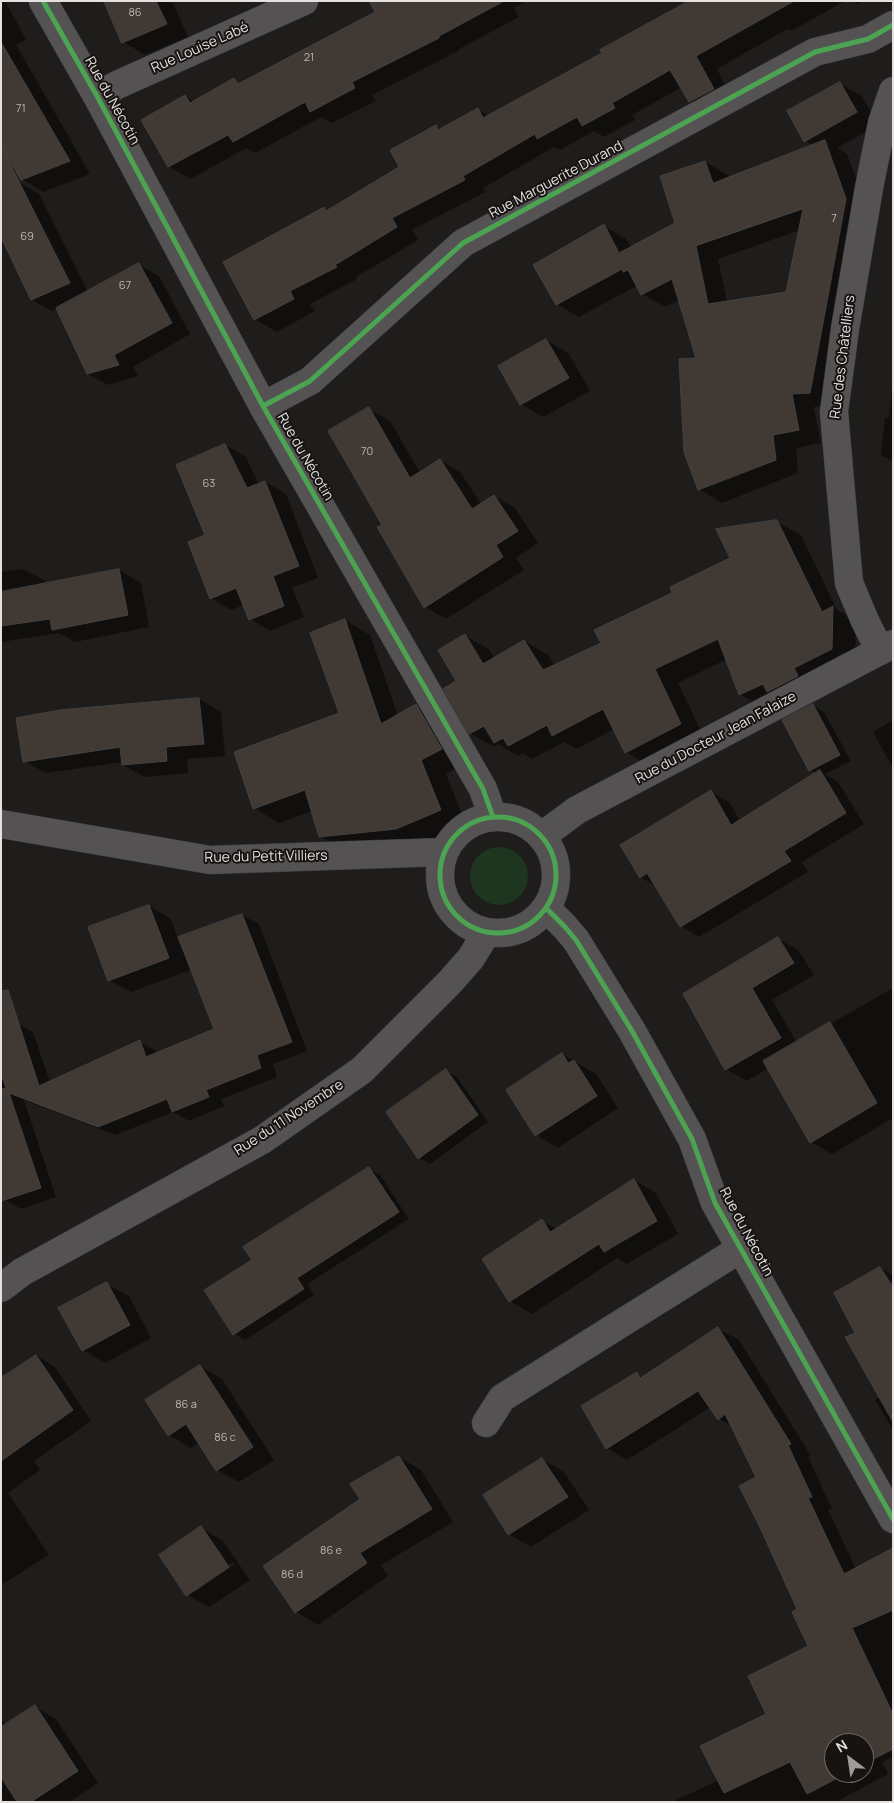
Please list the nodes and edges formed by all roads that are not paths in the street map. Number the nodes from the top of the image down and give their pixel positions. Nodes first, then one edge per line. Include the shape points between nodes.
1 (43, 1) edge
2 (304, 1) edge
3 (893, 25) edge
4 (893, 90) edge
5 (98, 96) junction
6 (263, 406) junction
7 (886, 647) edge
8 (493, 817) junction
9 (1, 824) edge
10 (542, 836) junction
11 (444, 852) junction
12 (546, 908) junction
13 (487, 932) junction
14 (740, 1249) junction
15 (1, 1288) edge
16 (486, 1423) dead end
17 (893, 1519) edge

1 - 5 street, Rue du Nécotin
2 - 5 street, Rue Louise Labé
3 - 6 street, Rue Marguerite Durand via 868,39 815,52 463,243 310,380
4 - 7 street, Rue des Châtelliers via 882,123 868,188 834,412 849,583 865,621
5 - 6 street, Rue du Nécotin
6 - 8 street, Rue du Nécotin via 483,789
7 - 10 street, Rue du Docteur Jean Falaize via 577,810
8 - 10 street via 511,818 528,824
8 - 11 street via 478,820 464,828
9 - 11 street, Rue du Petit Villiers via 210,860
10 - 12 street via 556,864 553,894
11 - 13 street via 440,869 446,902 457,916
12 - 13 street via 520,929
12 - 14 street, Rue du Nécotin via 576,940 632,1030 692,1140 715,1203
13 - 15 street, Rue du 11 Novembre via 471,958 450,982 362,1070 262,1140 22,1272
14 - 16 street via 502,1398
14 - 17 street, Rue du Nécotin

